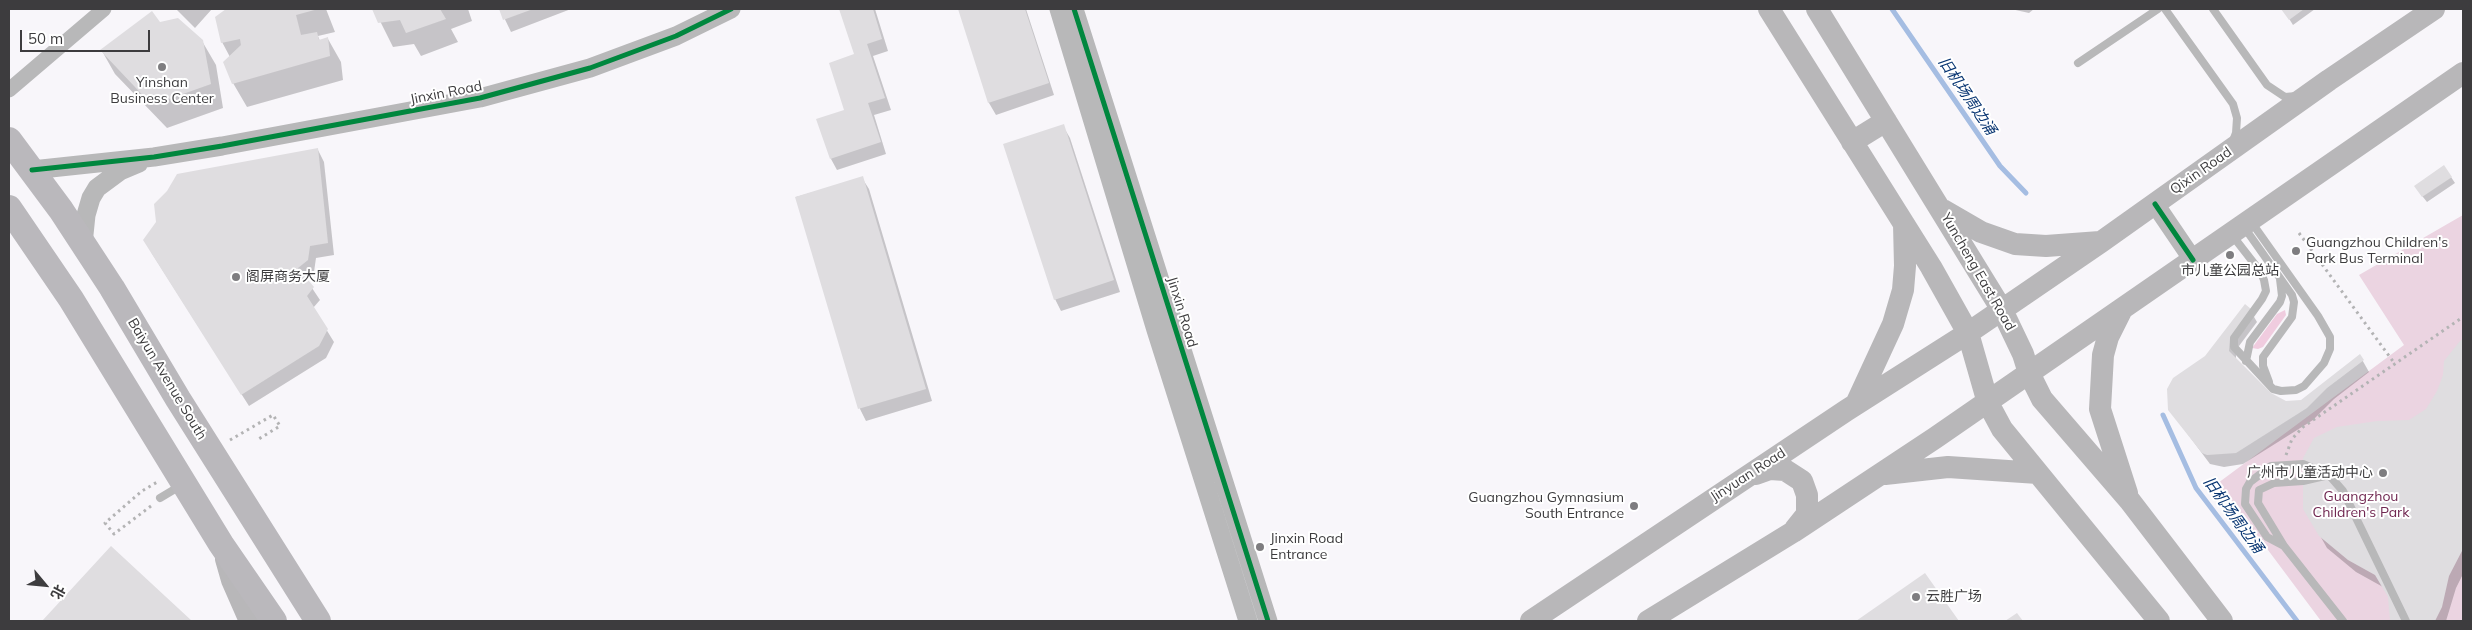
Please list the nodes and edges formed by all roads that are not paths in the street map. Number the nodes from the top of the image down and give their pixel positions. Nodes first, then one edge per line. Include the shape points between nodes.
1 (104, 9) edge
2 (731, 9) edge
3 (1059, 9) edge
4 (1074, 9) edge
5 (1769, 9) edge
6 (1817, 9) edge
7 (2158, 9) edge
8 (2165, 9) edge
9 (2213, 9) edge
10 (2434, 9) edge
11 (2078, 63) dead end
12 (2463, 73) edge
13 (9, 90) edge
14 (2308, 95) junction
15 (1886, 121) junction
16 (9, 140) edge
17 (1852, 142) junction
18 (2228, 152) junction
19 (154, 157) junction
20 (32, 170) junction
21 (2155, 204) junction
22 (9, 208) edge
23 (1940, 208) junction
24 (1904, 224) junction
25 (2241, 226) junction
26 (2101, 242) junction
27 (84, 244) junction
28 (2193, 260) junction
29 (2280, 277) junction
30 (2123, 308) junction
31 (2002, 310) junction
32 (1968, 334) junction
33 (2246, 360) junction
34 (2028, 373) junction
35 (2270, 386) junction
36 (1988, 403) junction
37 (1856, 404) junction
38 (2038, 473) junction
39 (1882, 474) junction
40 (2329, 475) junction
41 (1747, 477) junction
42 (184, 483) junction
43 (160, 498) road end
44 (2130, 501) junction
45 (1793, 532) junction
46 (221, 544) junction
47 (2284, 546) junction
48 (250, 621) edge
49 (274, 621) edge
50 (318, 621) edge
51 (1248, 621) edge
52 (1268, 621) edge
53 (1530, 621) edge
54 (1648, 621) edge
55 (2159, 621) edge
56 (2222, 621) edge
57 (2343, 621) edge
58 (2406, 621) edge

1 - 13 street
2 - 19 street, Jinxin Road via 650,46 518,89 444,106
3 - 51 street
4 - 52 street, Jinxin Road
5 - 17 main road
6 - 15 main road, Yuncheng East Road
7 - 11 lane
8 - 18 lane via 2233,104 2238,118
9 - 14 lane via 2267,84 2286,97
10 - 14 main road, Qixin Road
12 - 25 main road
14 - 18 main road, Qixin Road
15 - 17 main road
15 - 23 main road, Yuncheng East Road
16 - 20 highway, Baiyun Avenue South
17 - 24 main road
18 - 21 main road, Qixin Road
19 - 20 street
19 - 27 street via 120,171 97,188 86,214
20 - 27 highway, Baiyun Avenue South
21 - 26 main road, Qixin Road
21 - 28 street
22 - 42 highway via 71,298
23 - 26 main road via 1981,232 2015,244 2046,246
23 - 31 main road, Yuncheng East Road
24 - 32 main road
24 - 37 main road via 1903,290 1893,324
25 - 28 main road
25 - 29 lane
25 - 33 lane via 2266,291 2234,338 2234,347
25 - 35 lane via 2318,316 2330,337 2330,349 2324,363 2304,386 2281,391
26 - 31 main road, Qixin Road
27 - 50 highway, Baiyun Avenue South
28 - 30 main road
29 - 33 lane via 2280,302 2250,342
29 - 35 lane via 2292,295 2294,309 2292,317 2263,357
30 - 34 main road
30 - 44 main road via 2103,355 2100,409
31 - 32 main road, Qixin Road
31 - 34 main road, Yuncheng East Road via 2023,354
32 - 36 main road
32 - 37 main road, Jinyuan Road
33 - 35 lane
34 - 36 main road
34 - 44 main road, Yuncheng East Road via 2052,413
36 - 38 main road via 2002,429
36 - 39 main road
37 - 41 main road, Jinyuan Road
38 - 39 main road via 1948,466
38 - 55 main road
39 - 45 main road
40 - 47 lane via 2274,483 2259,490 2258,503
40 - 47 lane via 2303,464 2271,466 2250,482 2245,504 2266,536
40 - 58 lane via 2344,491
41 - 45 main road via 1770,469 1785,470 1802,481 1807,495 1807,514
41 - 53 main road, Jinyuan Road
42 - 43 lane
42 - 46 highway
44 - 56 main road, Yuncheng East Road
45 - 54 main road
46 - 48 main road
46 - 49 highway
47 - 57 lane

